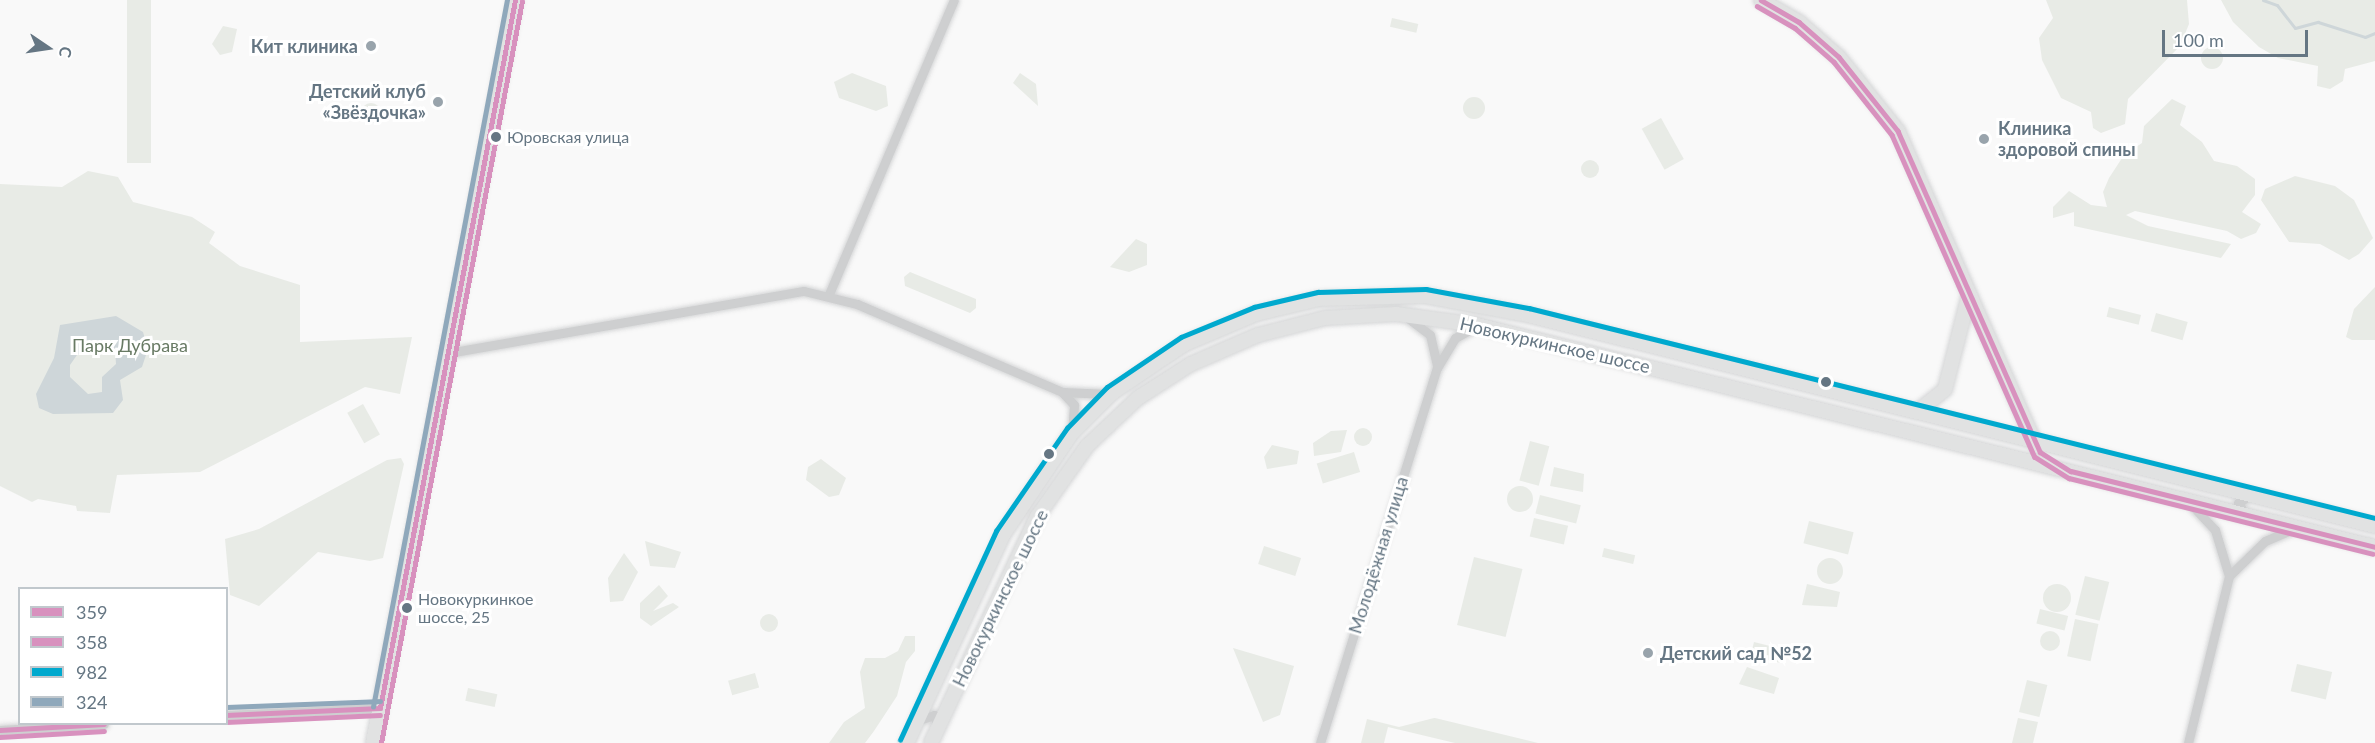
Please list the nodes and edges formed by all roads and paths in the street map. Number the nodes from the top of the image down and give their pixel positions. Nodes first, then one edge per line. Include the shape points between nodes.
1 (515, 0) edge
2 (954, 0) edge
3 (1761, 0) edge
4 (829, 294) junction
5 (1969, 295) junction
6 (1396, 314) junction
7 (1478, 326) junction
8 (448, 352) junction
9 (1437, 368) junction
10 (1062, 392) junction
11 (1112, 393) junction
12 (1917, 412) junction
13 (1072, 433) junction
14 (2033, 442) junction
15 (2016, 457) junction
16 (2071, 471) junction
17 (2250, 495) junction
18 (2187, 501) junction
19 (1018, 505) junction
20 (2246, 515) junction
21 (1037, 517) junction
22 (2375, 526) edge
23 (2299, 527) junction
24 (2375, 547) edge
25 (2229, 576) junction
26 (380, 708) junction
27 (228, 715) edge
28 (917, 722) junction
29 (74, 725) edge
30 (0, 730) edge
31 (934, 737) edge
32 (373, 743) edge
33 (907, 743) edge
34 (1320, 743) edge
35 (2188, 743) edge

1 - 8 main road
2 - 4 street
3 - 5 main road via 1815,35 1877,98 1927,192
4 - 8 street via 804,291
4 - 10 street
5 - 12 main road via 1945,389
5 - 14 main road
6 - 7 main road, Новокуркинское шоссе
6 - 9 street, Молодёжная улица via 1430,334
6 - 21 main road, Новокуркинское шоссе via 1296,324 1229,346 1182,369 1101,431
7 - 9 street, Молодёжная улица via 1455,338
7 - 15 main road, Новокуркинское шоссе
8 - 26 main road
9 - 34 street, Молодёжная улица
10 - 11 street via 1094,398
10 - 13 street via 1074,405
11 - 12 main road, Новокуркинское шоссе via 1166,355 1256,314 1318,298 1396,294 1528,315
11 - 13 main road, Новокуркинское шоссе
12 - 14 main road, Новокуркинское шоссе
13 - 19 main road, Новокуркинское шоссе
14 - 15 main road via 2028,454
14 - 16 main road via 2049,460
14 - 17 main road, Новокуркинское шоссе
15 - 16 main road, Новокуркинское шоссе
16 - 18 main road, Новокуркинское шоссе
17 - 20 street via 2238,503
17 - 22 main road, Новокуркинское шоссе
18 - 20 main road, Новокуркинское шоссе
18 - 25 street via 2215,530
19 - 21 street via 1024,519
19 - 28 main road, Новокуркинское шоссе
20 - 23 main road, Новокуркинское шоссе
21 - 31 main road, Новокуркинское шоссе
23 - 24 main road, Новокуркинское шоссе
23 - 25 street via 2265,541
25 - 35 street
26 - 27 street
26 - 32 main road
28 - 31 street via 933,715
28 - 33 main road, Новокуркинское шоссе
29 - 30 street

